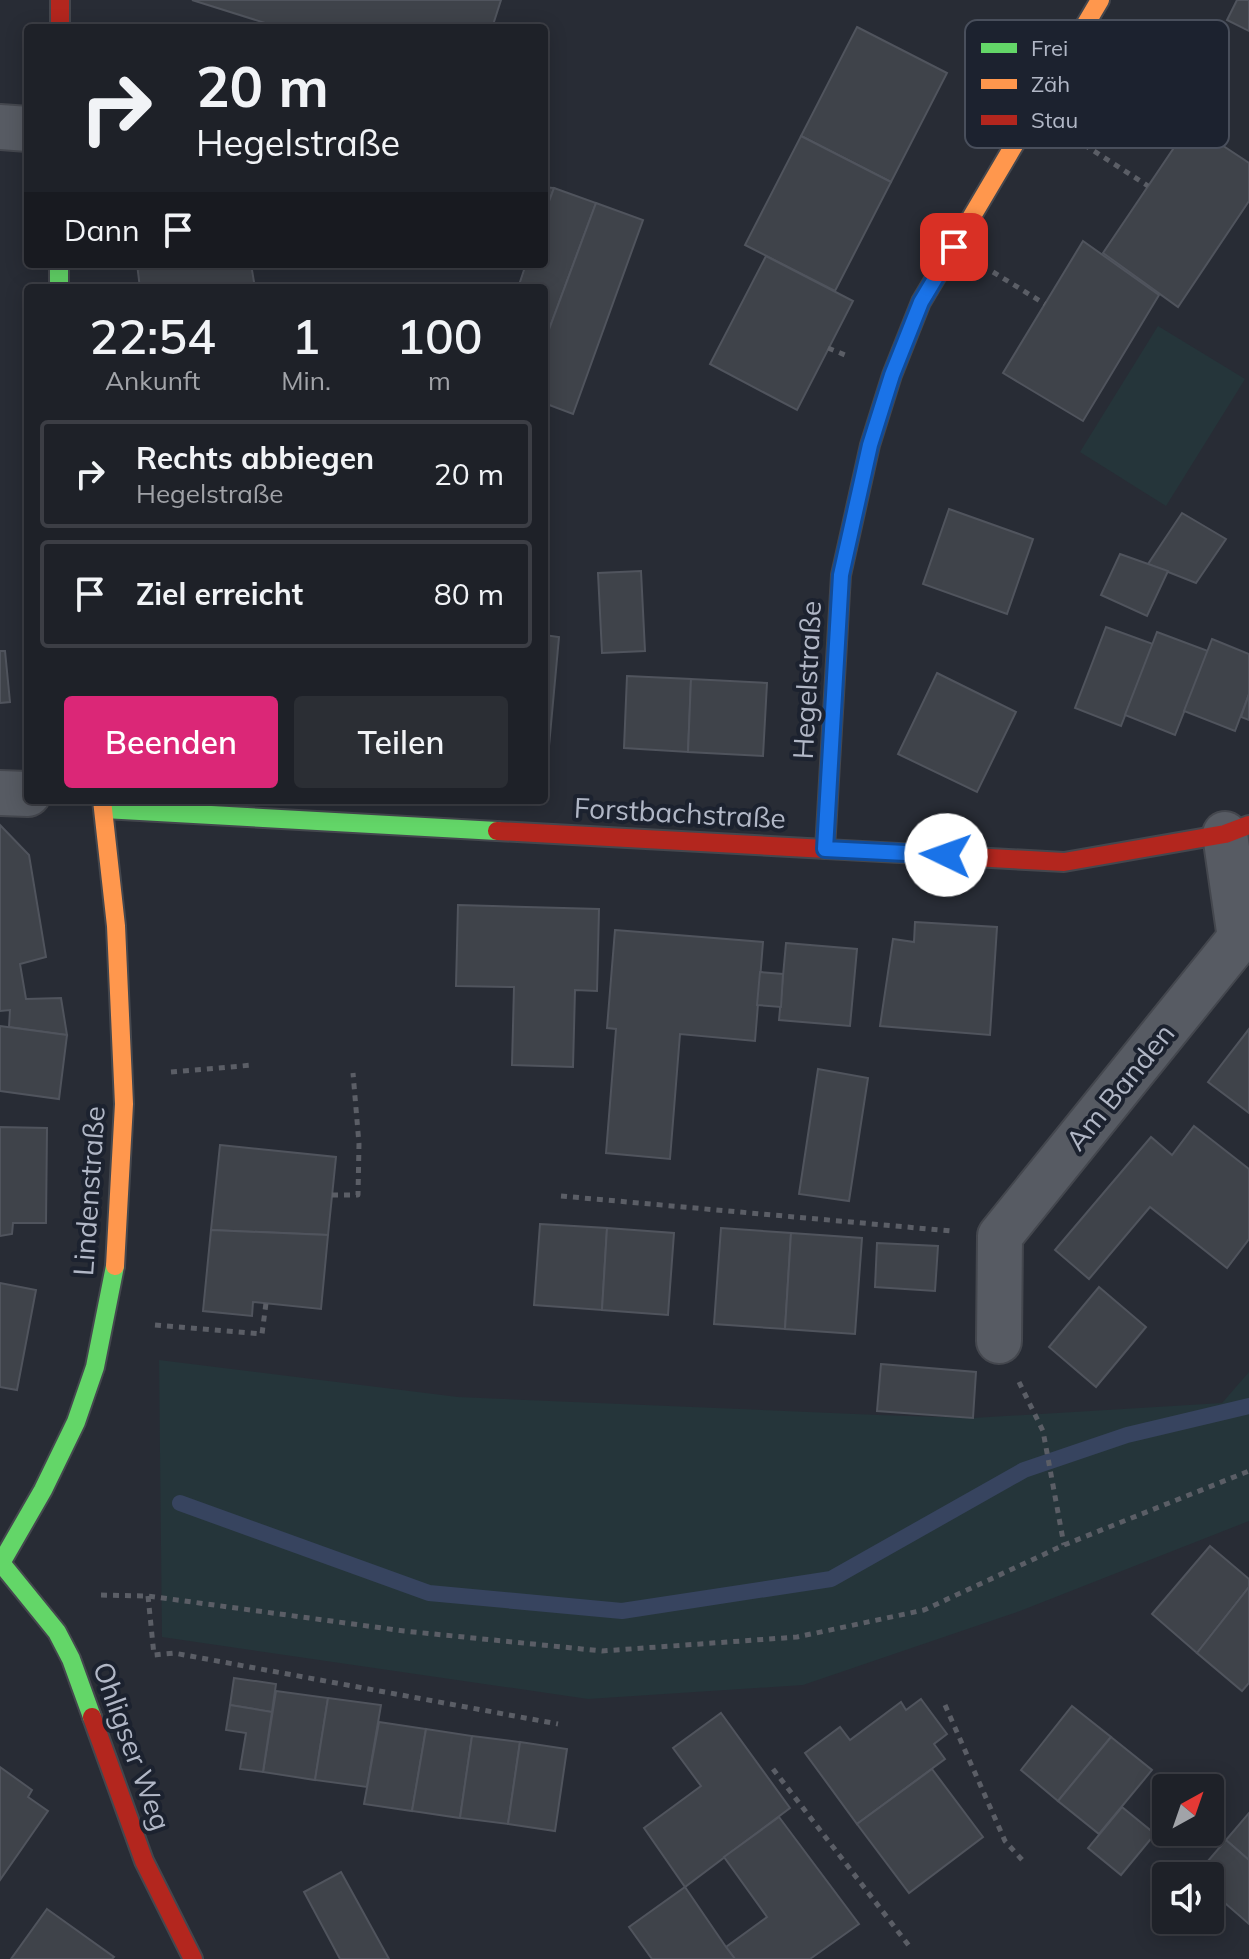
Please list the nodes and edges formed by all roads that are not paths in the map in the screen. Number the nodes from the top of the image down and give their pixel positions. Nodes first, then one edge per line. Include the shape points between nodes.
1 (60, 0) edge
2 (1100, 0) edge
3 (1088, 20) edge
4 (60, 24) edge
5 (0, 127) edge
6 (24, 129) edge
7 (1012, 148) edge
8 (0, 793) edge
9 (24, 794) edge
10 (103, 804) edge
11 (1237, 829) edge
12 (825, 849) junction
13 (999, 1341) dead end
14 (0, 1563) edge
15 (193, 1959) edge

1 - 4 street
2 - 3 street, Hegelstraße
5 - 6 street
7 - 12 street, Hegelstraße via 921,302 870,445 841,575
8 - 9 street
10 - 12 street, Forstbachstraße
10 - 14 street, Lindenstraße via 116,926 124,1104 114,1278 95,1367 76,1422
11 - 12 street, Forstbachstraße via 1064,862
11 - 13 street, Am Banden via 1240,938 1000,1236
14 - 15 street, Ohligser Weg via 57,1632 71,1659 144,1861

